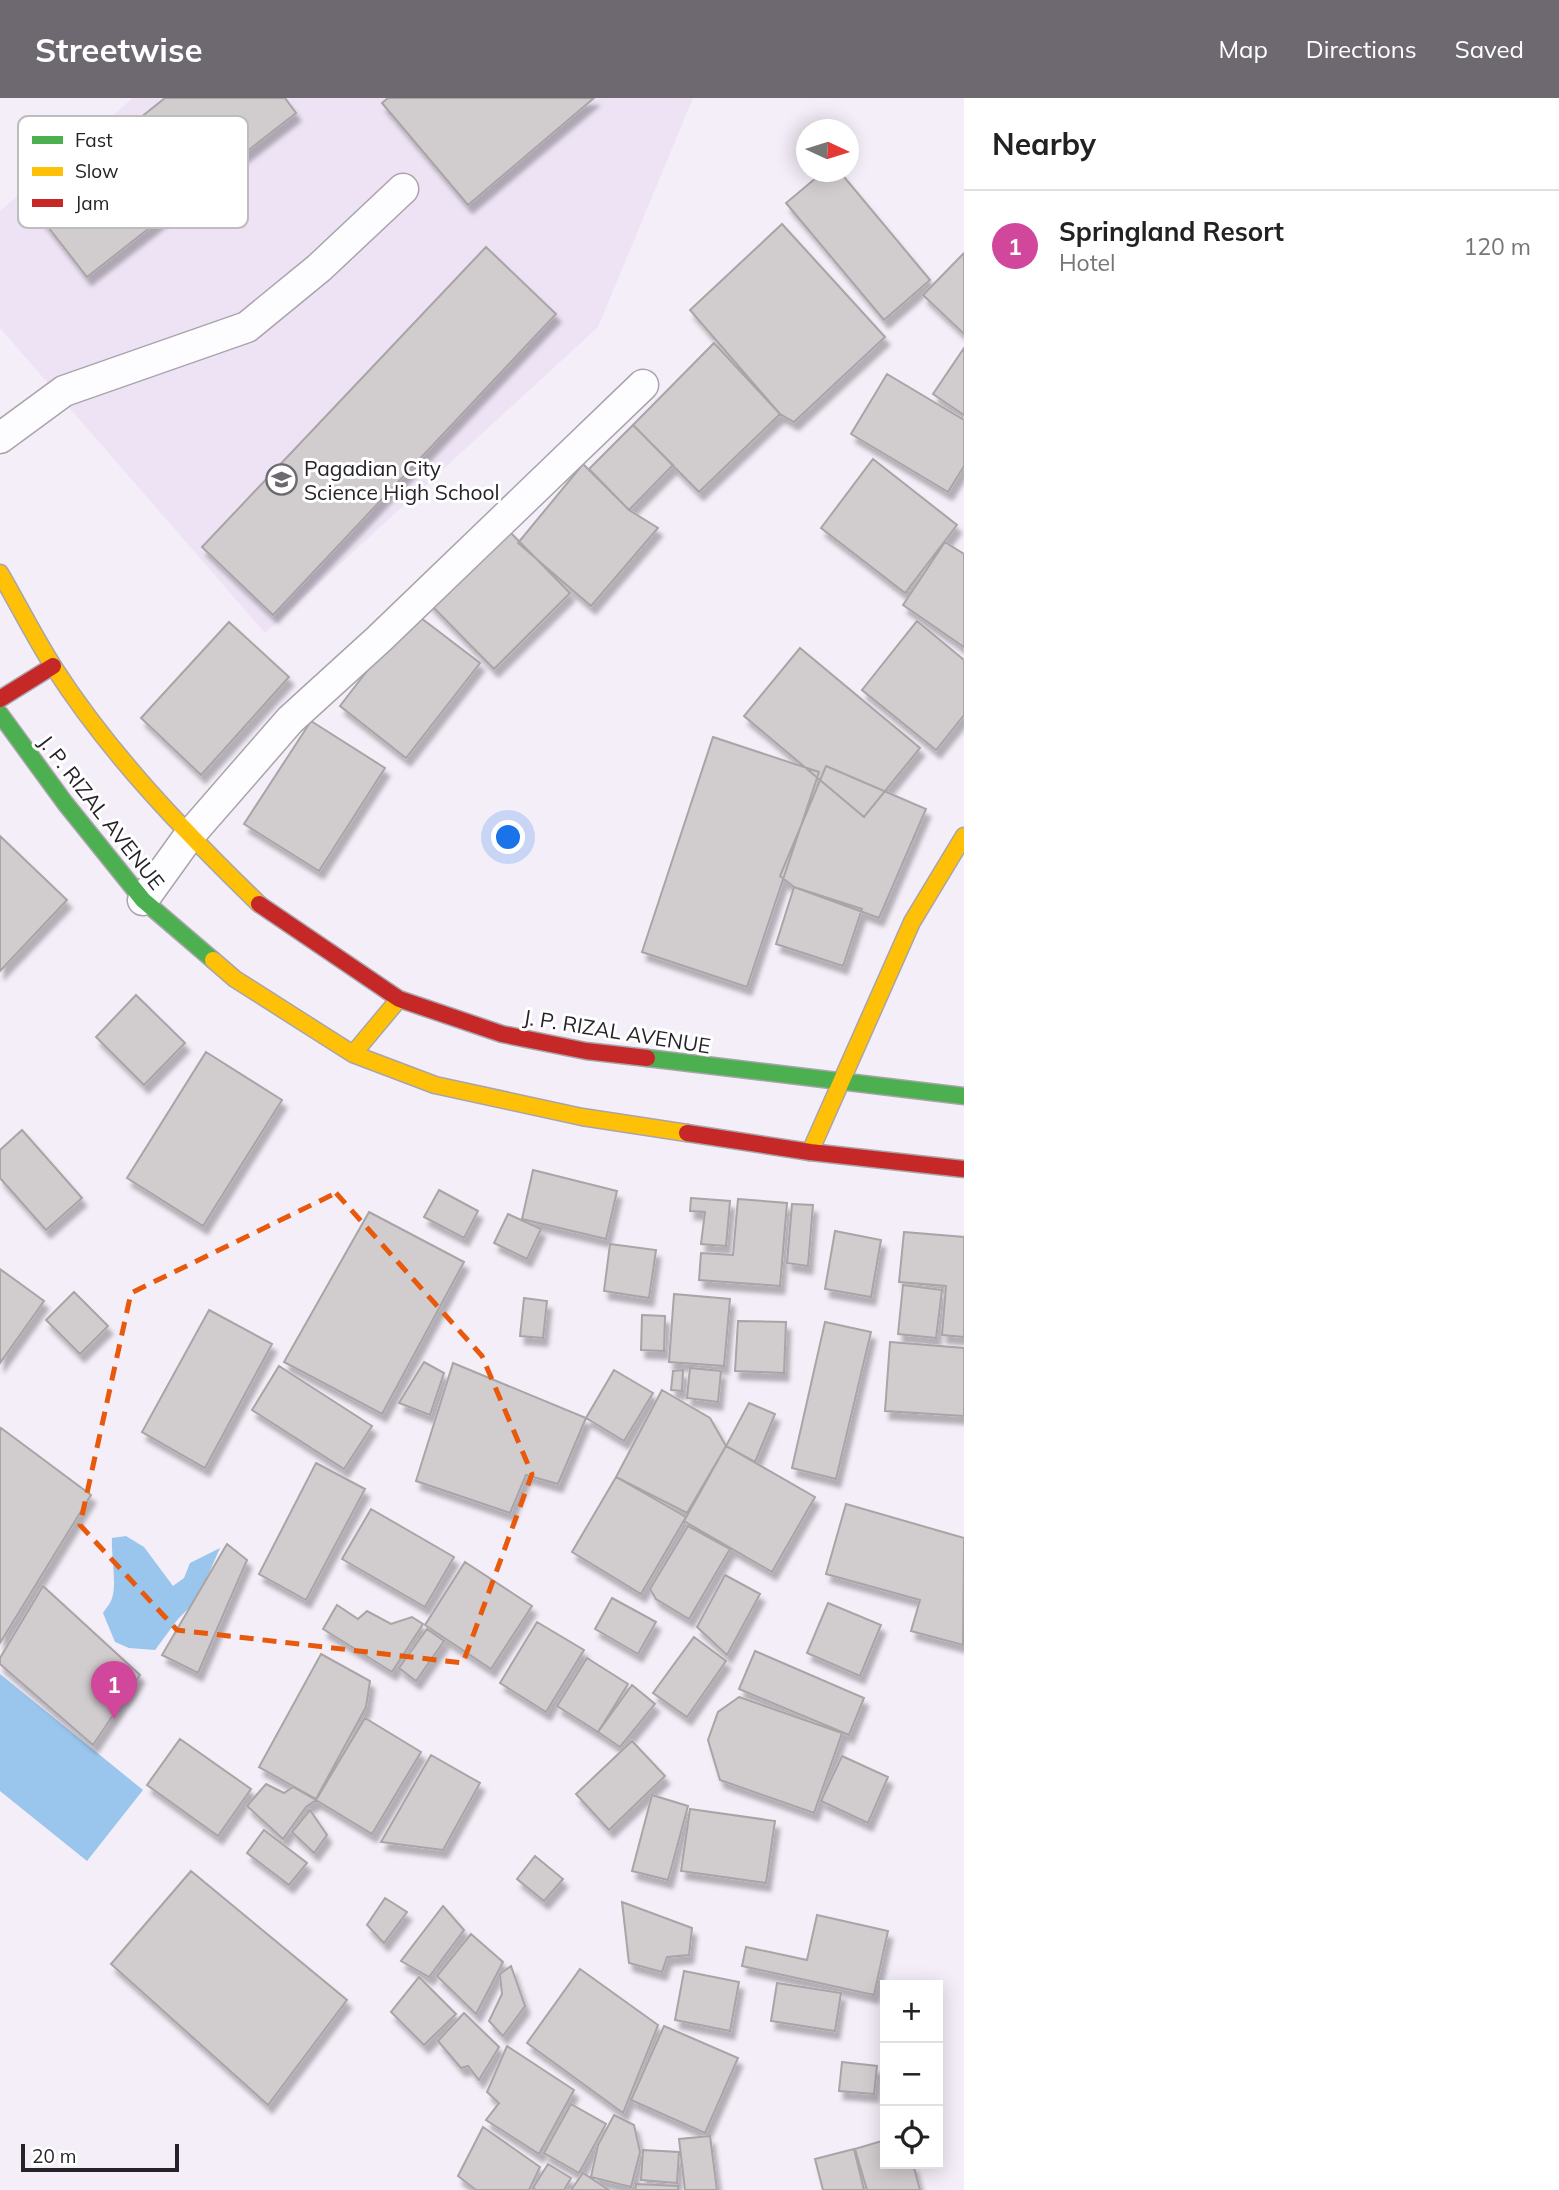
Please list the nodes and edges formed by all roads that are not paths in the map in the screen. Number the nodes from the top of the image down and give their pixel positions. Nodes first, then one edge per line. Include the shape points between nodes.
1 (402, 189) dead end
2 (643, 384) dead end
3 (0, 438) edge
4 (0, 573) edge
5 (53, 666) junction
6 (0, 699) edge
7 (0, 714) edge
8 (189, 836) junction
9 (964, 836) edge
10 (143, 900) junction
11 (399, 999) junction
12 (353, 1054) junction
13 (841, 1083) junction
14 (964, 1096) edge
15 (810, 1152) junction
16 (964, 1169) edge

1 - 3 lane via 319,268 247,327 64,391
2 - 8 lane via 290,720
4 - 5 main road, J. P. RIZAL AVENUE
5 - 6 main road
5 - 8 main road, J. P. RIZAL AVENUE via 111,748
7 - 10 main road, J. P. RIZAL AVENUE
8 - 10 lane
8 - 11 main road, J. P. RIZAL AVENUE via 263,908
9 - 13 main road via 912,922
10 - 12 main road, J. P. RIZAL AVENUE via 235,979
11 - 12 main road
11 - 13 main road, J. P. RIZAL AVENUE via 502,1034 586,1051
12 - 15 main road, J. P. RIZAL AVENUE via 435,1085 568,1114
13 - 14 main road, J. P. RIZAL AVENUE
13 - 15 main road
15 - 16 main road, J. P. RIZAL AVENUE

